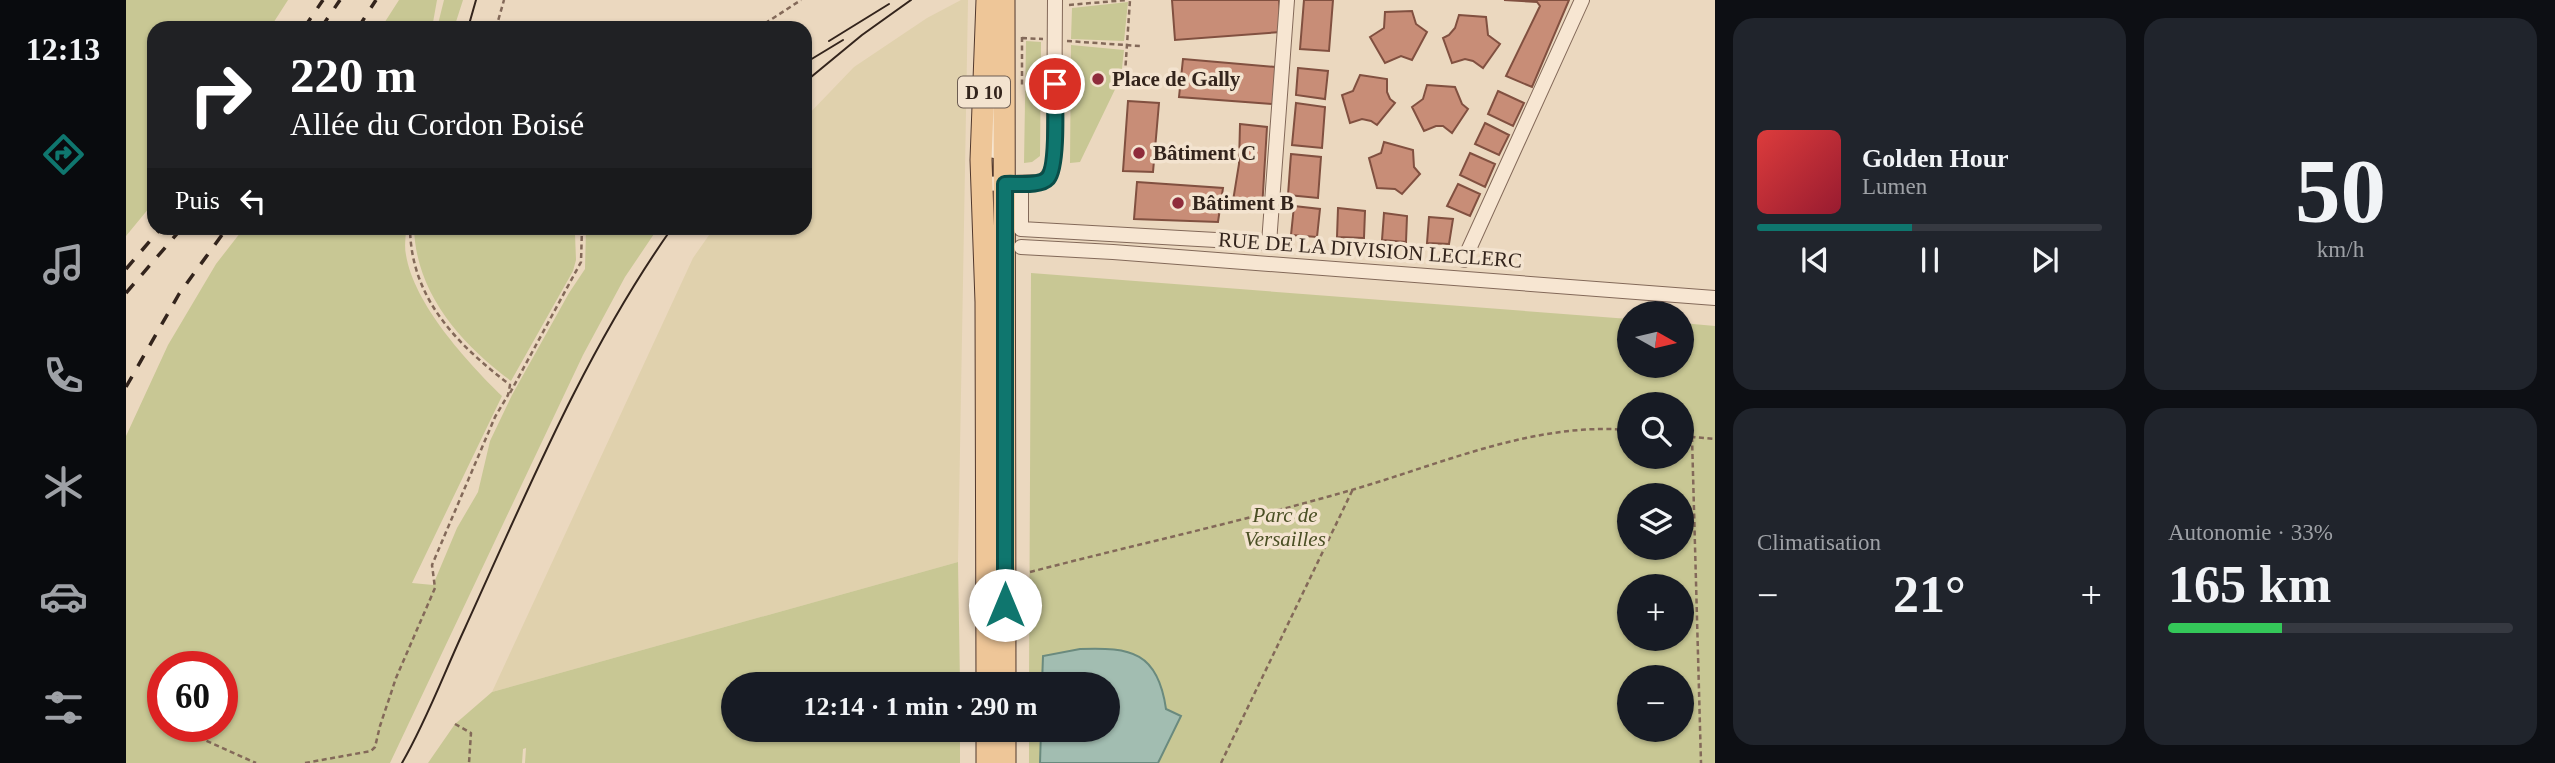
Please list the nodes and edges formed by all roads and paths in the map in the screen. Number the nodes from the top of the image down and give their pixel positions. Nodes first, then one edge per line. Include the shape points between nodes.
1 (505, 0) edge
2 (801, 0) edge
3 (987, 0) edge
4 (1004, 0) edge
5 (1129, 0) edge
6 (1287, 0) edge
7 (1582, 0) edge
8 (1062, 2) edge
9 (498, 21) edge
10 (769, 21) edge
11 (1022, 38) dead end
12 (1038, 38) dead end
13 (1062, 40) dead end
14 (1128, 46) junction
15 (1140, 46) dead end
16 (1125, 74) dead end
17 (1000, 184) junction
18 (410, 235) edge
19 (582, 235) edge
20 (1021, 247) dead end
21 (1464, 260) dead end
22 (1715, 298) edge
23 (509, 396) junction
24 (1617, 428) edge
25 (1694, 437) edge
26 (1715, 439) edge
27 (1693, 469) edge
28 (1353, 489) junction
29 (1030, 572) dead end
30 (987, 672) edge
31 (1005, 672) edge
32 (455, 724) dead end
33 (209, 742) edge
34 (987, 742) edge
35 (1005, 742) edge
36 (256, 763) edge
37 (305, 763) edge
38 (469, 763) edge
39 (987, 763) edge
40 (1005, 763) edge
41 (1221, 763) edge
42 (1701, 763) edge

1 - 9 path
2 - 10 path
3 - 17 main road, D 10 via 986,42
4 - 17 main road, D 10
5 - 8 path
5 - 14 path
6 - 17 street via 1269,243 1021,229
7 - 21 street
8 - 17 street via 1052,169 1041,182
11 - 12 path
13 - 14 path
14 - 15 path
14 - 16 path
17 - 30 main road, D 10 via 986,302
17 - 31 main road, D 10
18 - 23 path via 410,252 424,295 448,328 510,385
19 - 23 path via 581,262
20 - 22 street, RUE DE LA DIVISION LECLERC
23 - 37 path via 495,417 432,565 435,589 396,678 375,747
24 - 28 path via 1523,438
25 - 26 path
27 - 42 path
28 - 29 path
28 - 41 path
32 - 38 path via 471,733
33 - 36 path
34 - 39 main road
35 - 40 main road

